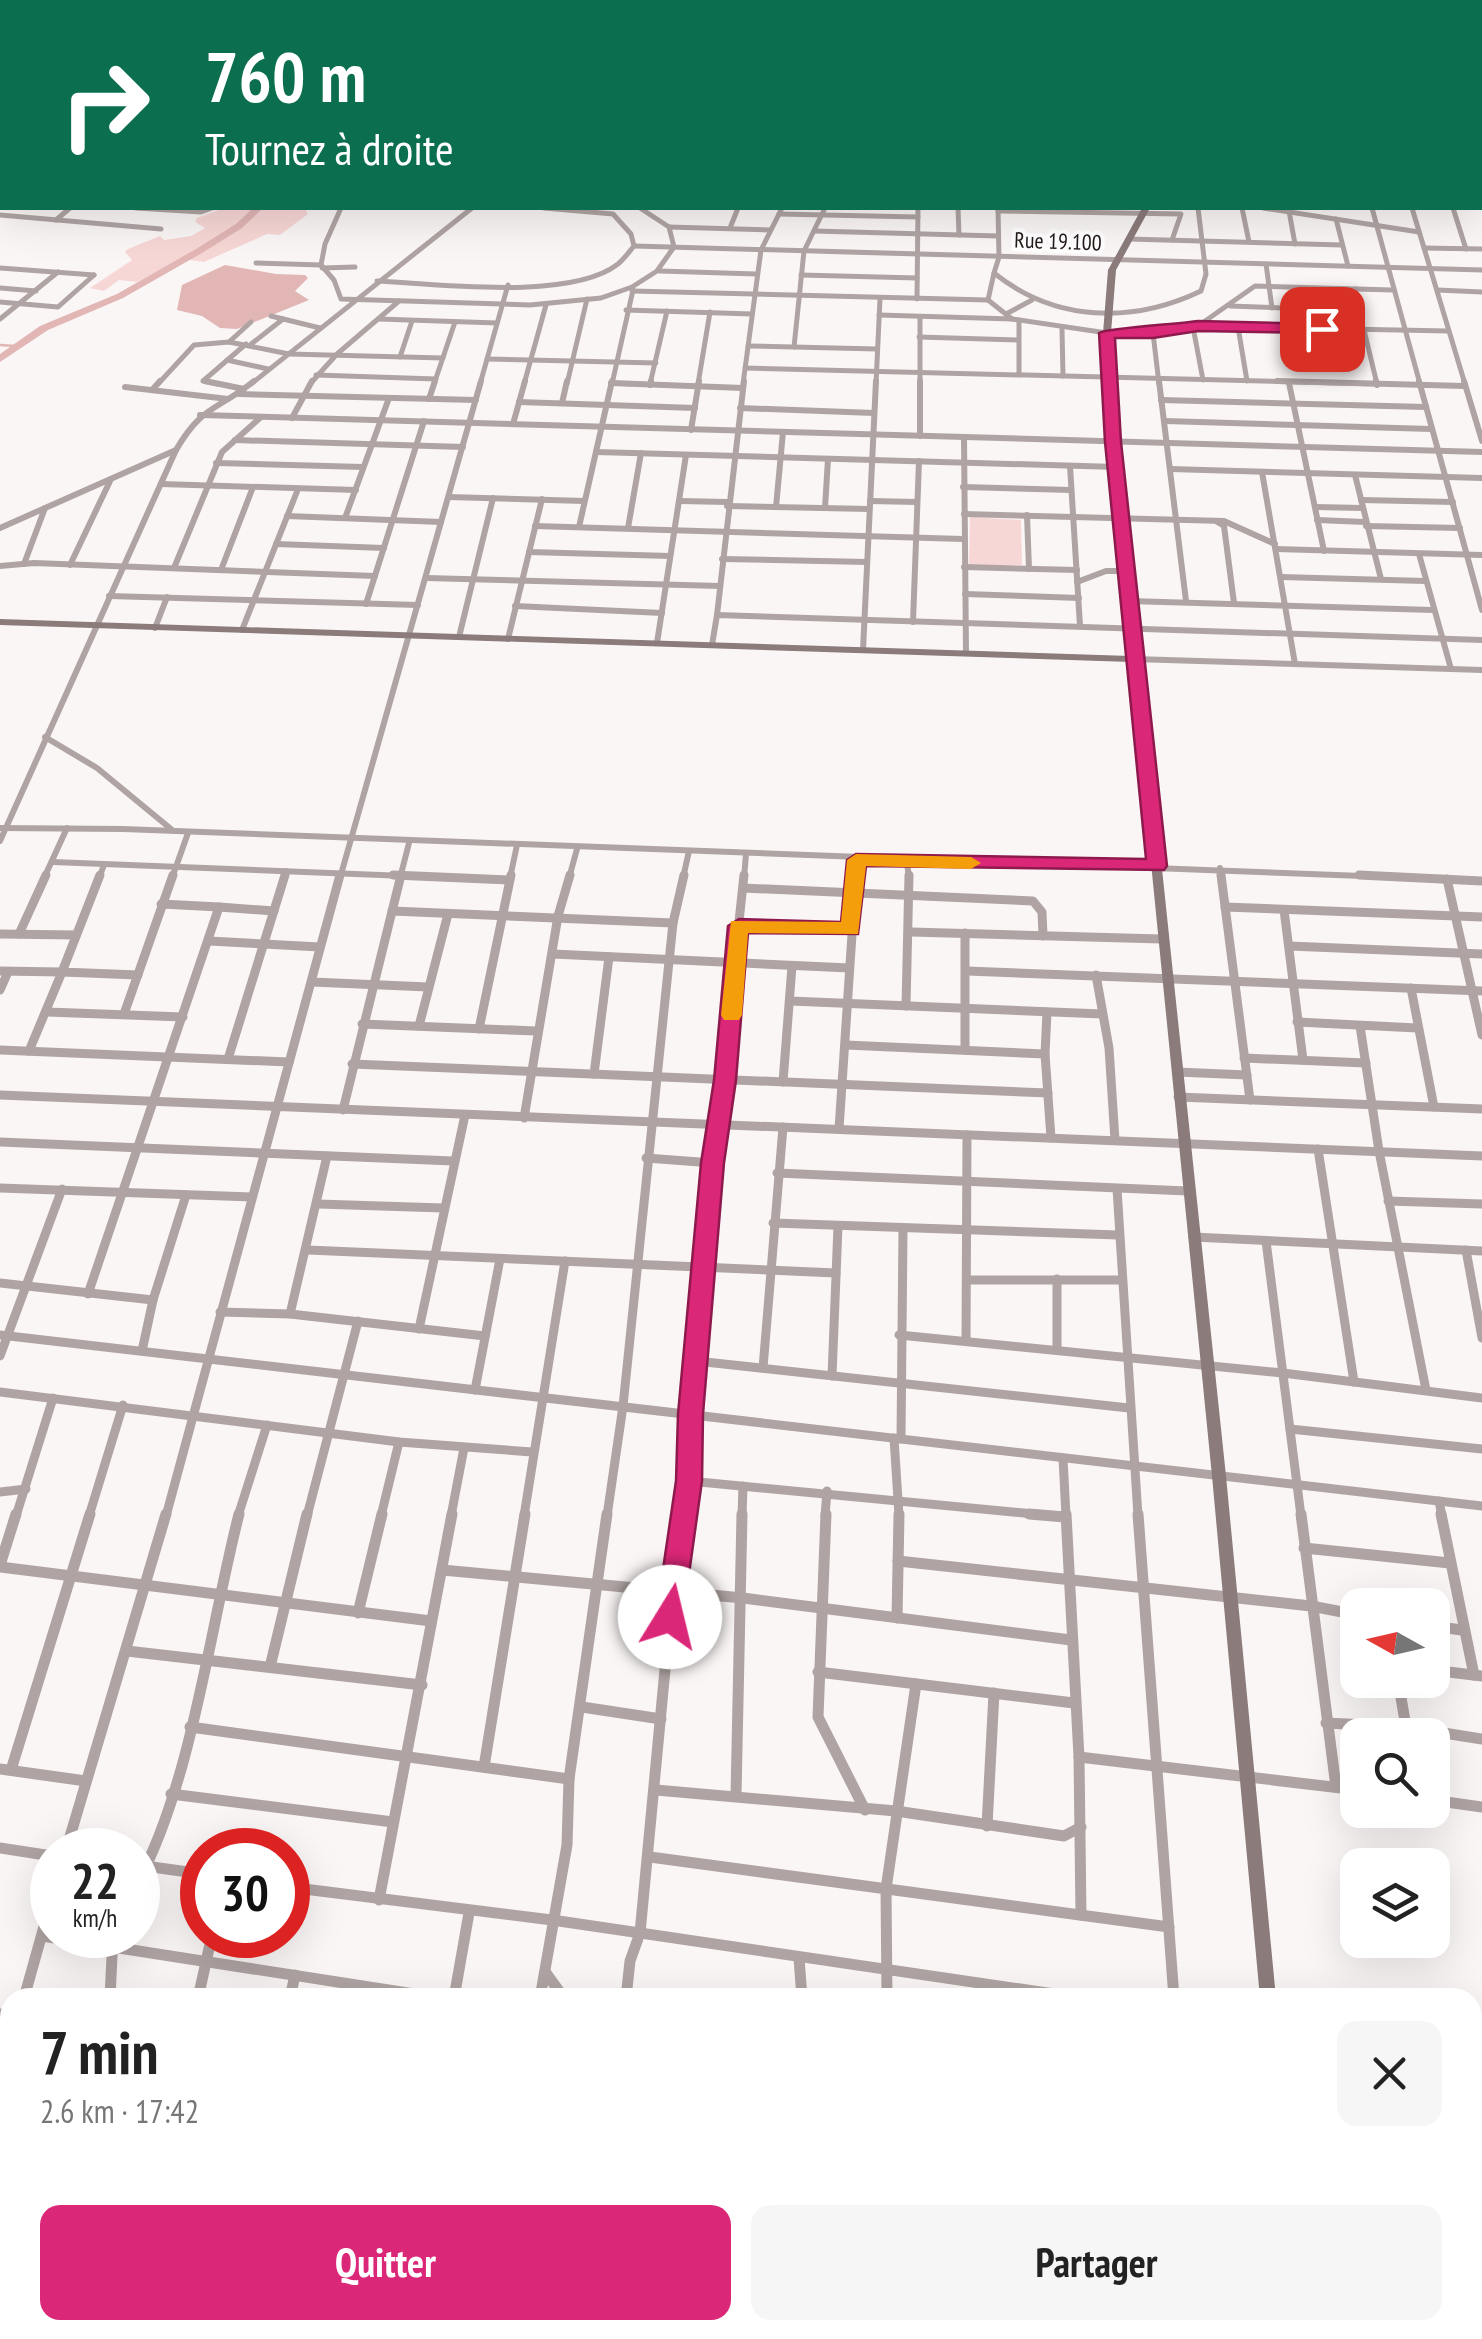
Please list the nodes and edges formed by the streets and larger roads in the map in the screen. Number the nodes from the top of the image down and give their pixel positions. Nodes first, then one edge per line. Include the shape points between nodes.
1 (68, 210) edge
2 (178, 210) edge
3 (206, 210) edge
4 (340, 210) edge
5 (469, 210) edge
6 (567, 210) edge
7 (643, 210) edge
8 (737, 210) edge
9 (918, 210) edge
10 (958, 210) edge
11 (998, 210) edge
12 (1037, 210) edge
13 (1092, 210) edge
14 (1198, 210) edge
15 (1242, 210) edge
16 (1276, 210) edge
17 (1373, 210) edge
18 (1413, 210) edge
19 (1454, 210) edge
20 (780, 211) edge
21 (823, 211) edge
22 (1145, 211) edge
23 (1289, 212) junction
24 (0, 215) edge
25 (918, 217) junction
26 (1336, 219) junction
27 (56, 220) junction
28 (1378, 225) junction
29 (669, 226) junction
30 (161, 228) dead end
31 (730, 228) junction
32 (770, 230) junction
33 (814, 230) junction
34 (1420, 232) junction
35 (917, 234) junction
36 (959, 234) junction
37 (998, 236) junction
38 (1128, 239) junction
39 (1172, 240) junction
40 (1202, 241) junction
41 (1249, 242) junction
42 (1295, 244) junction
43 (1342, 245) junction
44 (634, 246) junction
45 (674, 247) junction
46 (1424, 248) junction
47 (1466, 249) junction
48 (1482, 249) edge
49 (761, 250) junction
50 (804, 251) junction
51 (918, 255) junction
52 (999, 256) junction
53 (1116, 260) junction
54 (1205, 262) junction
55 (256, 263) dead end
56 (1266, 264) junction
57 (1348, 266) junction
58 (321, 267) junction
59 (0, 268) edge
60 (355, 268) dead end
61 (1388, 268) junction
62 (1430, 269) junction
63 (1482, 270) edge
64 (660, 271) junction
65 (58, 272) junction
66 (994, 273) junction
67 (756, 274) junction
68 (800, 275) junction
69 (917, 278) junction
70 (377, 282) junction
71 (508, 285) junction
72 (1271, 285) junction
73 (0, 288) edge
74 (1356, 288) junction
75 (633, 289) junction
76 (1392, 290) junction
77 (1437, 290) junction
78 (36, 291) junction
79 (1480, 292) edge
80 (754, 295) junction
81 (797, 296) junction
82 (588, 299) junction
83 (880, 299) junction
84 (917, 299) junction
85 (353, 300) junction
86 (988, 300) junction
87 (1032, 300) junction
88 (400, 301) junction
89 (1482, 301) edge
90 (0, 302) edge
91 (453, 302) junction
92 (20, 304) junction
93 (503, 304) junction
94 (546, 305) junction
95 (1230, 306) junction
96 (1272, 308) junction
97 (626, 310) junction
98 (1337, 310) junction
99 (667, 311) junction
100 (710, 312) junction
101 (1108, 313) junction
102 (752, 314) junction
103 (879, 315) junction
104 (271, 316) dead end
105 (920, 317) junction
106 (1012, 318) junction
107 (0, 319) edge
108 (283, 319) junction
109 (378, 320) junction
110 (412, 321) junction
111 (250, 322) dead end
112 (451, 322) junction
113 (498, 323) junction
114 (1195, 326) junction
115 (1238, 327) junction
116 (320, 328) junction
117 (1322, 329) junction
118 (1062, 330) junction
119 (1364, 330) junction
120 (1404, 330) junction
121 (1448, 331) junction
122 (1107, 333) junction
123 (1153, 333) junction
124 (919, 337) junction
125 (1016, 340) junction
126 (229, 342) junction
127 (248, 345) junction
128 (748, 346) junction
129 (794, 348) junction
130 (877, 349) junction
131 (288, 354) junction
132 (338, 356) junction
133 (400, 357) junction
134 (443, 358) junction
135 (487, 359) junction
136 (227, 360) junction
137 (529, 360) junction
138 (572, 362) junction
139 (616, 362) junction
140 (656, 363) junction
141 (745, 368) junction
142 (268, 369) junction
143 (876, 371) junction
144 (920, 372) junction
145 (316, 375) junction
146 (1018, 375) junction
147 (1063, 376) junction
148 (1110, 378) junction
149 (436, 379) junction
150 (1158, 379) junction
151 (1203, 380) junction
152 (1247, 381) junction
153 (1289, 382) junction
154 (611, 383) junction
155 (1377, 384) junction
156 (650, 385) junction
157 (1421, 386) junction
158 (1464, 386) junction
159 (124, 387) dead end
160 (698, 387) junction
161 (742, 388) junction
162 (152, 390) junction
163 (238, 394) junction
164 (260, 395) junction
165 (299, 396) junction
166 (389, 398) junction
167 (429, 399) junction
168 (476, 400) junction
169 (1161, 400) junction
170 (519, 402) junction
171 (562, 404) junction
172 (1294, 404) junction
173 (606, 405) junction
174 (694, 408) junction
175 (740, 408) junction
176 (1426, 408) junction
177 (874, 413) junction
178 (200, 415) junction
179 (251, 416) junction
180 (261, 417) junction
181 (292, 418) junction
182 (380, 420) junction
183 (1165, 421) junction
184 (424, 422) junction
185 (469, 423) junction
186 (513, 424) junction
187 (1298, 424) junction
188 (600, 427) junction
189 (691, 430) junction
190 (1432, 430) junction
191 (737, 431) junction
192 (1480, 431) edge
193 (783, 432) junction
194 (873, 435) junction
195 (920, 436) junction
196 (964, 438) junction
197 (235, 440) junction
198 (1482, 441) edge
199 (1113, 442) junction
200 (371, 444) junction
201 (1166, 444) junction
202 (418, 445) junction
203 (462, 447) junction
204 (1302, 448) junction
205 (176, 450) junction
206 (1438, 451) junction
207 (596, 452) junction
208 (1482, 452) edge
209 (641, 453) junction
210 (686, 454) junction
211 (734, 456) junction
212 (781, 457) junction
213 (828, 459) junction
214 (872, 460) junction
215 (919, 462) junction
216 (963, 462) junction
217 (216, 463) junction
218 (1070, 466) junction
219 (1116, 467) junction
220 (364, 468) junction
221 (1170, 469) junction
222 (1262, 472) junction
223 (1308, 473) junction
224 (1356, 475) junction
225 (1446, 477) junction
226 (1482, 478) edge
227 (111, 480) junction
228 (160, 484) junction
229 (207, 486) junction
230 (254, 487) junction
231 (963, 487) junction
232 (298, 488) junction
233 (356, 490) junction
234 (1071, 490) junction
235 (448, 496) junction
236 (493, 498) junction
237 (542, 499) junction
238 (584, 500) junction
239 (680, 500) junction
240 (917, 502) junction
241 (1453, 502) junction
242 (727, 504) junction
243 (1362, 504) junction
244 (869, 505) junction
245 (1314, 507) junction
246 (45, 508) junction
247 (776, 508) junction
248 (825, 508) junction
249 (964, 514) junction
250 (1027, 515) junction
251 (287, 516) junction
252 (1071, 516) junction
253 (345, 518) junction
254 (1122, 518) junction
255 (1176, 519) junction
256 (393, 520) junction
257 (1213, 520) junction
258 (1318, 520) junction
259 (442, 522) junction
260 (1366, 524) junction
261 (535, 526) junction
262 (579, 527) junction
263 (0, 528) edge
264 (628, 528) junction
265 (1460, 528) junction
266 (675, 530) junction
267 (724, 532) junction
268 (868, 537) junction
269 (916, 538) junction
270 (963, 539) junction
271 (276, 544) junction
272 (1275, 547) junction
273 (384, 548) junction
274 (1324, 551) junction
275 (529, 552) junction
276 (1372, 552) junction
277 (1419, 554) junction
278 (1467, 555) junction
279 (670, 556) junction
280 (1482, 556) edge
281 (722, 559) junction
282 (867, 562) junction
283 (24, 564) junction
284 (70, 565) junction
285 (0, 566) edge
286 (123, 566) junction
287 (964, 567) junction
288 (174, 568) junction
289 (1028, 568) junction
290 (220, 570) junction
291 (1077, 570) junction
292 (1126, 571) junction
293 (266, 572) junction
294 (375, 576) junction
295 (1281, 577) junction
296 (426, 578) junction
297 (473, 579) junction
298 (522, 580) junction
299 (1382, 580) junction
300 (1426, 581) junction
301 (1078, 582) junction
302 (666, 584) junction
303 (720, 586) junction
304 (965, 594) junction
305 (109, 596) junction
306 (168, 597) junction
307 (1079, 598) junction
308 (255, 600) junction
309 (1129, 601) junction
310 (1186, 602) junction
311 (1234, 603) junction
312 (366, 604) junction
313 (1285, 604) junction
314 (418, 605) junction
315 (516, 606) junction
316 (1433, 610) junction
317 (1482, 610) edge
318 (662, 613) junction
319 (716, 615) junction
320 (864, 620) junction
321 (0, 622) edge
322 (913, 622) junction
323 (964, 624) junction
324 (94, 626) junction
325 (1080, 626) junction
326 (155, 628) junction
327 (1131, 628) junction
328 (242, 630) junction
329 (1289, 634) junction
330 (410, 636) junction
331 (458, 637) junction
332 (508, 639) junction
333 (1441, 640) junction
334 (1482, 640) edge
335 (657, 644) junction
336 (712, 645) junction
337 (862, 650) junction
338 (966, 653) junction
339 (1134, 659) junction
340 (1295, 664) junction
341 (1451, 669) junction
342 (1482, 670) edge
343 (45, 738) junction
344 (3, 828) edge
345 (67, 828) junction
346 (173, 831) junction
347 (188, 833) junction
348 (0, 841) edge
349 (351, 841) junction
350 (409, 843) junction
351 (517, 845) junction
352 (576, 850) junction
353 (689, 851) junction
354 (746, 854) junction
355 (856, 860) junction
356 (54, 862) junction
357 (907, 862) junction
358 (104, 866) junction
359 (1157, 866) junction
360 (174, 867) junction
361 (1220, 868) junction
362 (286, 872) junction
363 (342, 872) junction
364 (401, 876) junction
365 (1447, 879) junction
366 (509, 880) junction
367 (1482, 881) edge
368 (743, 888) junction
369 (853, 894) junction
370 (911, 894) junction
371 (161, 904) junction
372 (1224, 906) junction
373 (219, 908) junction
374 (1284, 910) junction
375 (274, 911) junction
376 (392, 911) junction
377 (448, 914) junction
378 (502, 915) junction
379 (558, 916) junction
380 (1455, 916) junction
381 (1482, 918) edge
382 (673, 923) junction
383 (739, 926) junction
384 (851, 929) junction
385 (910, 932) junction
386 (0, 934) edge
387 (20, 934) junction
388 (965, 934) junction
389 (76, 935) junction
390 (1043, 936) junction
391 (1162, 940) junction
392 (209, 941) junction
393 (264, 944) junction
394 (320, 946) junction
395 (1289, 946) junction
396 (553, 954) junction
397 (1464, 954) junction
398 (1482, 954) edge
399 (609, 957) junction
400 (670, 958) junction
401 (736, 962) junction
402 (792, 966) junction
403 (849, 968) junction
404 (967, 971) junction
405 (4, 972) edge
406 (62, 972) junction
407 (138, 975) junction
408 (1096, 975) junction
409 (1167, 977) junction
410 (1232, 980) junction
411 (312, 982) junction
412 (1292, 982) junction
413 (372, 984) junction
414 (428, 987) junction
415 (1411, 988) junction
416 (0, 990) edge
417 (1476, 990) edge
418 (790, 1001) junction
419 (848, 1004) junction
420 (906, 1006) junction
421 (965, 1008) junction
422 (47, 1012) junction
423 (1047, 1012) junction
424 (124, 1014) junction
425 (1102, 1014) junction
426 (183, 1018) junction
427 (1297, 1022) junction
428 (362, 1024) junction
429 (419, 1026) junction
430 (1360, 1026) junction
431 (1417, 1028) junction
432 (480, 1029) junction
433 (536, 1031) junction
434 (1482, 1035) edge
435 (846, 1044) junction
436 (0, 1050) edge
437 (30, 1050) junction
438 (965, 1050) junction
439 (1046, 1054) junction
440 (170, 1057) junction
441 (1244, 1058) junction
442 (228, 1059) junction
443 (1303, 1060) junction
444 (288, 1062) junction
445 (1366, 1063) junction
446 (352, 1064) junction
447 (533, 1071) junction
448 (1176, 1072) junction
449 (594, 1074) junction
450 (1247, 1075) junction
451 (658, 1077) junction
452 (725, 1080) junction
453 (783, 1082) junction
454 (843, 1084) junction
455 (1048, 1093) junction
456 (0, 1094) edge
457 (1178, 1097) junction
458 (1250, 1100) junction
459 (154, 1101) junction
460 (1372, 1105) junction
461 (276, 1107) junction
462 (1434, 1107) junction
463 (343, 1110) junction
464 (1482, 1110) edge
465 (465, 1115) junction
466 (524, 1118) junction
467 (650, 1123) junction
468 (719, 1125) junction
469 (783, 1128) junction
470 (839, 1130) junction
471 (967, 1136) junction
472 (1051, 1138) junction
473 (1116, 1140) junction
474 (0, 1142) edge
475 (1184, 1144) junction
476 (139, 1148) junction
477 (1318, 1149) junction
478 (1379, 1151) junction
479 (266, 1153) junction
480 (327, 1156) junction
481 (1482, 1156) edge
482 (646, 1158) junction
483 (454, 1161) junction
484 (713, 1163) junction
485 (777, 1173) junction
486 (967, 1184) junction
487 (0, 1188) edge
488 (62, 1189) junction
489 (1117, 1189) junction
490 (1187, 1191) junction
491 (125, 1192) junction
492 (186, 1195) junction
493 (252, 1197) junction
494 (1388, 1201) junction
495 (318, 1204) junction
496 (1482, 1204) edge
497 (444, 1208) junction
498 (773, 1223) junction
499 (838, 1226) junction
500 (903, 1229) junction
501 (966, 1231) junction
502 (1118, 1236) junction
503 (1193, 1237) junction
504 (1266, 1241) junction
505 (1333, 1244) junction
506 (1397, 1246) junction
507 (308, 1250) junction
508 (1466, 1250) junction
509 (1482, 1251) edge
510 (432, 1256) junction
511 (500, 1258) junction
512 (565, 1262) junction
513 (635, 1264) junction
514 (704, 1266) junction
515 (769, 1268) junction
516 (836, 1272) junction
517 (1057, 1279) junction
518 (967, 1280) junction
519 (1120, 1280) junction
520 (0, 1283) edge
521 (26, 1286) junction
522 (88, 1294) junction
523 (1478, 1299) edge
524 (153, 1300) junction
525 (220, 1312) junction
526 (290, 1314) junction
527 (358, 1321) junction
528 (419, 1329) junction
529 (2, 1335) edge
530 (899, 1335) junction
531 (485, 1336) junction
532 (1482, 1338) edge
533 (966, 1340) junction
534 (1057, 1350) junction
535 (142, 1352) junction
536 (0, 1356) edge
537 (1126, 1358) junction
538 (208, 1359) junction
539 (696, 1361) junction
540 (1207, 1365) junction
541 (763, 1368) junction
542 (1283, 1373) junction
543 (341, 1374) junction
544 (832, 1376) junction
545 (1354, 1382) junction
546 (900, 1384) junction
547 (474, 1390) junction
548 (1426, 1390) junction
549 (0, 1392) edge
550 (53, 1398) junction
551 (542, 1398) junction
552 (1482, 1398) edge
553 (122, 1405) junction
554 (623, 1406) junction
555 (1129, 1408) junction
556 (193, 1414) junction
557 (691, 1414) junction
558 (266, 1425) junction
559 (1290, 1429) junction
560 (326, 1432) junction
561 (898, 1438) junction
562 (399, 1442) junction
563 (464, 1448) junction
564 (1482, 1450) edge
565 (532, 1452) junction
566 (1063, 1458) junction
567 (1136, 1466) junction
568 (1219, 1476) junction
569 (689, 1481) junction
570 (1297, 1485) junction
571 (744, 1486) junction
572 (26, 1489) junction
573 (827, 1491) junction
574 (0, 1492) edge
575 (899, 1500) junction
576 (1440, 1501) junction
577 (1482, 1506) edge
578 (1065, 1517) junction
579 (1304, 1548) junction
580 (898, 1560) junction
581 (1450, 1563) junction
582 (0, 1566) edge
583 (442, 1570) junction
584 (518, 1574) junction
585 (69, 1578) junction
586 (1068, 1581) junction
587 (597, 1582) junction
588 (146, 1586) junction
589 (1145, 1588) junction
590 (674, 1592) junction
591 (218, 1596) junction
592 (742, 1598) junction
593 (1230, 1598) junction
594 (288, 1604) junction
595 (1310, 1606) junction
596 (820, 1608) junction
597 (1340, 1612) edge
598 (358, 1613) junction
599 (897, 1618) junction
600 (432, 1621) junction
601 (1450, 1628) edge
602 (1462, 1630) junction
603 (1071, 1640) junction
604 (127, 1651) junction
605 (206, 1658) junction
606 (270, 1667) junction
607 (818, 1672) junction
608 (1450, 1672) edge
609 (1478, 1675) edge
610 (916, 1684) junction
611 (422, 1685) junction
612 (994, 1693) junction
613 (1074, 1703) junction
614 (582, 1707) junction
615 (661, 1719) junction
616 (1326, 1723) junction
617 (1340, 1724) edge
618 (190, 1727) junction
619 (1450, 1734) edge
620 (1482, 1739) edge
621 (409, 1754) junction
622 (1079, 1757) junction
623 (484, 1767) junction
624 (5, 1769) edge
625 (1156, 1769) junction
626 (569, 1779) junction
627 (1247, 1779) junction
628 (86, 1782) junction
629 (1336, 1787) junction
630 (1340, 1788) edge
631 (656, 1790) junction
632 (171, 1794) junction
633 (736, 1795) junction
634 (1450, 1803) edge
635 (1482, 1807) edge
636 (864, 1810) junction
637 (896, 1811) junction
638 (393, 1822) junction
639 (988, 1826) junction
640 (1081, 1827) junction
641 (72, 1828) edge
642 (157, 1828) edge
643 (0, 1848) edge
644 (30, 1853) edge
645 (650, 1856) junction
646 (886, 1889) junction
647 (310, 1891) edge
648 (379, 1900) junction
649 (469, 1913) junction
650 (1081, 1916) junction
651 (552, 1920) junction
652 (1169, 1928) junction
653 (640, 1932) junction
654 (160, 1952) edge
655 (36, 1958) edge
656 (111, 1958) edge
657 (206, 1958) edge
658 (799, 1958) junction
659 (205, 1962) junction
660 (887, 1970) junction
661 (546, 1973) junction
662 (295, 1975) junction
663 (27, 1988) edge
664 (110, 1988) edge
665 (200, 1988) edge
666 (292, 1988) edge
667 (348, 1988) edge
668 (456, 1988) edge
669 (542, 1988) edge
670 (557, 1988) edge
671 (627, 1988) edge
672 (801, 1988) edge
673 (887, 1988) edge
674 (978, 1988) edge
675 (1173, 1988) edge
676 (1267, 1988) edge

1 - 27 street
2 - 3 street
4 - 58 street
5 - 70 street
6 - 44 street via 613,214
7 - 29 street
8 - 31 street
9 - 25 street
10 - 36 street
11 - 37 street
12 - 13 street
13 - 22 street
14 - 40 street
15 - 41 street
16 - 23 street
17 - 28 street
18 - 34 street
19 - 47 street
20 - 21 street
20 - 32 street
21 - 25 street
21 - 33 street
22 - 38 street
22 - 39 street via 1182,215
23 - 26 street
23 - 42 street
24 - 27 street
25 - 35 street
26 - 28 street
26 - 43 street
27 - 30 street
28 - 34 street
28 - 61 street
29 - 31 street
29 - 45 street
31 - 32 street
32 - 49 street
33 - 35 street
33 - 50 street
34 - 46 street
35 - 36 street
35 - 51 street
36 - 37 street
37 - 52 street
38 - 39 street
38 - 53 street
39 - 40 street
40 - 41 street
40 - 54 street
41 - 42 street
42 - 43 street
43 - 57 street
44 - 45 street, Rue 19.100
44 - 71 street via 622,262 588,279
45 - 49 street, Rue 19.100
45 - 64 street
46 - 47 street
46 - 62 street
47 - 48 street
49 - 50 street, Rue 19.100
49 - 67 street
50 - 51 street, Rue 19.100
50 - 68 street
51 - 52 street, Rue 19.100
51 - 69 street
52 - 53 street, Rue 19.100
52 - 66 street
53 - 54 street, Rue 19.100
53 - 101 street
54 - 56 street, Rue 19.100
54 - 101 street via 1204,286 1193,296 1154,310
55 - 58 street
56 - 57 street, Rue 19.100
56 - 72 street
57 - 61 street, Rue 19.100
58 - 60 street
58 - 85 street via 341,299
59 - 65 street
61 - 62 street, Rue 19.100
61 - 76 street
62 - 63 street, Rue 19.100
62 - 77 street
64 - 67 street
64 - 75 street
65 - 78 street
65 - 92 street via 94,275 58,307
66 - 86 street
66 - 87 street
67 - 80 street
68 - 69 street
68 - 81 street
69 - 84 street
70 - 71 street
70 - 85 street
71 - 93 street
72 - 74 street
72 - 95 street via 1249,288
72 - 96 street
73 - 78 street
74 - 76 street
74 - 98 street
75 - 80 street
75 - 82 street
75 - 97 street
76 - 120 street
77 - 79 street
77 - 121 street
78 - 92 street
79 - 89 street
80 - 81 street
80 - 102 street
81 - 83 street
81 - 129 street
82 - 94 street
82 - 138 street
83 - 84 street
83 - 103 street
84 - 86 street
85 - 88 street
85 - 116 street
86 - 106 street
87 - 101 street
87 - 106 street
88 - 91 street
88 - 109 street
90 - 92 street
91 - 93 street
91 - 112 street
92 - 107 street
93 - 94 street
93 - 113 street
94 - 137 street
95 - 96 street
95 - 114 street
96 - 98 street
97 - 99 street
97 - 139 street
98 - 117 street
99 - 100 street
99 - 140 street
100 - 102 street
100 - 160 street
101 - 122 street
102 - 128 street
103 - 105 street
103 - 130 street
104 - 108 street
105 - 106 street
105 - 124 street
106 - 118 street
106 - 125 street
108 - 116 street
108 - 127 street
109 - 110 street
109 - 132 street
110 - 112 street
110 - 133 street
111 - 126 street
112 - 113 street
112 - 134 street
113 - 135 street
114 - 115 street
114 - 123 street
114 - 151 street
115 - 117 street
115 - 152 street
116 - 131 street
117 - 119 street
118 - 122 street
118 - 147 street
119 - 120 street
119 - 155 street
120 - 121 street
120 - 157 street
121 - 158 street
122 - 123 street
122 - 148 street
123 - 150 street
124 - 125 street
124 - 144 street
125 - 146 street
126 - 127 street
126 - 162 street via 194,345
127 - 131 street
127 - 136 street
128 - 129 street
128 - 141 street
129 - 130 street
130 - 143 street
131 - 132 street
131 - 142 street
132 - 133 street
132 - 145 street
133 - 134 street
134 - 149 street
135 - 137 street
135 - 168 street
136 - 142 street
136 - 163 street via 203,382
137 - 138 street
137 - 170 street
138 - 139 street
138 - 171 street
139 - 140 street
139 - 154 street
140 - 156 street
141 - 143 street
141 - 161 street
142 - 163 street
143 - 144 street
143 - 177 street
144 - 146 street
144 - 195 street
145 - 149 street
145 - 165 street
146 - 147 street
147 - 148 street
148 - 150 street
148 - 199 street
149 - 167 street
150 - 151 street
150 - 169 street
151 - 152 street
152 - 153 street
153 - 155 street
153 - 172 street
154 - 156 street
154 - 173 street
155 - 157 street
156 - 160 street
157 - 158 street
157 - 176 street
158 - 192 street
159 - 162 street
160 - 161 street
160 - 174 street
161 - 175 street
162 - 163 street
163 - 164 street
163 - 178 street
164 - 165 street
164 - 179 street
165 - 166 street
165 - 181 street
166 - 167 street
166 - 182 street
167 - 168 street
168 - 185 street
169 - 172 street
169 - 183 street
170 - 171 street
170 - 186 street
171 - 173 street
172 - 176 street
172 - 187 street
173 - 174 street
173 - 188 street
174 - 189 street
175 - 177 street
175 - 191 street
176 - 190 street
177 - 194 street
178 - 179 street
178 - 205 street
179 - 180 street
180 - 181 street
180 - 197 street
181 - 182 street
182 - 184 street
182 - 200 street
183 - 187 street
183 - 201 street
184 - 185 street
184 - 202 street
185 - 186 street
185 - 203 street
186 - 188 street
187 - 190 street
187 - 204 street
188 - 189 street
188 - 207 street
189 - 191 street
190 - 206 street
191 - 193 street
191 - 211 street
192 - 198 street
193 - 194 street
193 - 212 street
194 - 195 street
194 - 214 street
195 - 196 street
196 - 199 street
196 - 216 street
197 - 200 street
197 - 217 street
199 - 201 street
199 - 219 street
200 - 202 street
200 - 220 street
201 - 204 street
201 - 221 street
202 - 203 street
202 - 256 street
203 - 235 street
204 - 206 street
204 - 223 street
205 - 227 street
205 - 228 street
206 - 208 street
206 - 225 street
207 - 209 street
207 - 238 street
209 - 210 street
209 - 264 street
210 - 211 street
210 - 239 street
211 - 212 street
211 - 242 street
212 - 213 street
212 - 247 street
213 - 214 street
213 - 248 street
214 - 215 street
214 - 244 street
215 - 216 street
215 - 240 street
216 - 218 street
216 - 231 street
217 - 220 street
217 - 229 street
218 - 219 street
218 - 234 street
219 - 254 street
220 - 233 street
221 - 222 street
221 - 255 street
222 - 223 street
222 - 272 street
223 - 224 street
223 - 245 street
224 - 225 street
224 - 243 street
225 - 226 street
225 - 241 street
227 - 246 street
227 - 284 street
228 - 229 street
228 - 286 street
229 - 230 street
229 - 288 street
230 - 232 street
230 - 290 street
231 - 234 street
231 - 249 street
232 - 233 street
232 - 251 street
233 - 253 street
234 - 252 street
235 - 236 street
235 - 259 street
236 - 237 street
236 - 297 street
237 - 238 street
237 - 261 street
238 - 262 street
239 - 242 street
239 - 266 street
240 - 244 street
240 - 269 street
241 - 243 street
241 - 265 street
242 - 247 street
242 - 267 street
243 - 245 street
243 - 260 street
244 - 248 street
244 - 268 street
245 - 258 street
246 - 263 street
246 - 283 street
247 - 248 street
249 - 250 street
249 - 270 street
250 - 252 street
250 - 289 street
251 - 253 street
251 - 271 street
252 - 254 street
252 - 291 street
253 - 256 street
254 - 255 street
254 - 292 street
255 - 257 street
255 - 310 street
256 - 259 street
256 - 273 street
257 - 272 street
257 - 311 street via 1224,526
258 - 260 street
258 - 274 street
259 - 296 street
260 - 265 street
260 - 276 street
261 - 262 street
261 - 275 street
262 - 264 street
264 - 266 street
265 - 278 street
266 - 267 street
266 - 279 street
267 - 268 street
267 - 281 street
268 - 269 street
268 - 282 street
269 - 270 street
269 - 322 street
270 - 287 street
271 - 273 street
271 - 293 street
272 - 274 street
272 - 295 street
273 - 294 street
274 - 276 street
275 - 279 street
275 - 298 street
276 - 277 street
276 - 299 street
277 - 278 street
277 - 300 street
278 - 280 street
278 - 317 street
279 - 302 street
281 - 282 street
281 - 303 street
282 - 320 street
283 - 284 street
283 - 285 street
284 - 286 street
286 - 288 street
286 - 305 street
287 - 289 street
287 - 304 street
288 - 290 street
289 - 291 street
290 - 293 street
291 - 301 street
292 - 301 street
292 - 309 street
293 - 294 street
293 - 308 street
294 - 312 street
295 - 299 street
295 - 313 street
296 - 297 street
296 - 314 street
297 - 298 street
297 - 331 street
298 - 302 street
298 - 315 street
299 - 300 street
300 - 316 street
301 - 307 street
302 - 303 street
302 - 318 street
303 - 319 street
304 - 307 street
304 - 323 street
305 - 306 street
305 - 324 street
306 - 308 street
306 - 326 street
307 - 325 street
308 - 312 street
308 - 328 street
309 - 310 street
309 - 327 street
310 - 311 street
311 - 313 street
312 - 314 street
313 - 316 street
313 - 329 street
314 - 330 street
315 - 318 street
315 - 332 street
316 - 333 street
318 - 335 street
319 - 320 street
319 - 336 street
320 - 322 street
320 - 337 street
321 - 324 street
322 - 323 street
323 - 325 street
323 - 338 street
324 - 326 street
324 - 343 street
325 - 327 street
326 - 328 street
327 - 329 street
327 - 339 street
328 - 330 street
329 - 333 street
329 - 340 street
330 - 331 street
330 - 349 street
331 - 332 street
332 - 335 street
333 - 334 street
333 - 341 street
335 - 336 street
336 - 337 street
337 - 338 street
338 - 339 street
339 - 340 street
339 - 359 street
340 - 341 street
341 - 342 street
343 - 344 street
343 - 346 street via 97,768
344 - 345 street
344 - 348 street
345 - 346 street
345 - 356 street
346 - 347 street
347 - 349 street
347 - 360 street
349 - 350 street
349 - 363 street
350 - 351 street
350 - 364 street
351 - 352 street
351 - 366 street
352 - 353 street
352 - 379 street
353 - 354 street
353 - 382 street
354 - 355 street
354 - 368 street
355 - 357 street
355 - 369 street
356 - 358 street
356 - 387 street
357 - 359 street
357 - 370 street
358 - 360 street
358 - 389 street
359 - 361 street
359 - 391 street
360 - 362 street
360 - 371 street
361 - 365 street
361 - 372 street
362 - 363 street
362 - 375 street
363 - 364 street
363 - 394 street
364 - 366 street
364 - 376 street
365 - 367 street
365 - 380 street
366 - 378 street
368 - 369 street
368 - 383 street
369 - 370 street
369 - 384 street
370 - 385 street
370 - 390 street via 1032,901 1041,908
371 - 373 street
371 - 407 street
372 - 374 street
372 - 410 street
373 - 375 street
373 - 392 street
374 - 380 street
374 - 395 street
375 - 393 street
376 - 377 street
376 - 413 street
377 - 378 street
377 - 414 street
378 - 379 street
378 - 432 street
379 - 382 street
379 - 396 street
380 - 381 street
380 - 397 street
382 - 400 street
383 - 384 street
383 - 401 street
384 - 403 street
385 - 388 street
385 - 420 street
386 - 387 street
387 - 389 street
388 - 390 street
388 - 404 street
389 - 406 street
390 - 391 street
391 - 409 street
392 - 393 street
392 - 426 street
393 - 394 street
393 - 442 street
394 - 411 street
395 - 397 street
395 - 412 street
396 - 399 street
396 - 433 street
397 - 398 street
397 - 417 street
399 - 400 street
399 - 449 street
400 - 401 street
400 - 451 street
401 - 402 street
401 - 452 street
402 - 403 street
402 - 418 street
403 - 419 street
404 - 408 street
404 - 421 street
405 - 406 street
405 - 416 street
406 - 407 street
406 - 422 street
407 - 424 street
408 - 409 street
408 - 425 street
409 - 410 street
409 - 448 street
410 - 412 street
410 - 441 street
411 - 413 street
411 - 444 street
412 - 415 street
412 - 427 street
413 - 414 street
413 - 428 street
414 - 429 street
415 - 417 street
415 - 431 street
417 - 434 street
418 - 419 street
418 - 453 street
419 - 420 street
419 - 435 street
420 - 421 street
421 - 423 street
421 - 438 street
422 - 424 street
422 - 437 street
423 - 425 street
423 - 439 street
424 - 426 street
425 - 473 street
426 - 440 street
427 - 430 street
427 - 443 street
428 - 429 street
428 - 446 street
429 - 432 street
430 - 431 street
430 - 445 street
431 - 462 street
432 - 433 street
433 - 447 street
435 - 438 street
435 - 454 street
436 - 437 street
437 - 440 street
438 - 439 street
439 - 455 street
440 - 442 street
440 - 459 street
441 - 443 street
441 - 450 street
442 - 444 street
443 - 445 street
444 - 461 street
445 - 460 street
446 - 447 street
446 - 463 street
447 - 449 street
447 - 466 street
448 - 450 street
448 - 457 street
449 - 451 street
450 - 458 street
451 - 452 street
451 - 467 street
452 - 453 street
452 - 468 street
453 - 454 street
454 - 455 street
454 - 470 street
455 - 472 street
456 - 459 street
457 - 458 street
457 - 475 street
458 - 460 street
459 - 461 street
459 - 476 street
460 - 462 street
460 - 478 street
461 - 463 street
461 - 479 street
462 - 464 street
463 - 465 street
465 - 466 street
465 - 483 street
466 - 467 street
467 - 468 street
467 - 482 street
468 - 469 street
468 - 484 street
469 - 470 street
469 - 485 street
470 - 471 street
471 - 472 street
471 - 486 street
472 - 473 street
473 - 475 street
474 - 476 street
475 - 477 street
475 - 490 street
476 - 479 street
476 - 491 street
477 - 478 street
477 - 505 street
478 - 481 street
478 - 494 street
479 - 480 street
479 - 493 street
480 - 483 street
480 - 495 street
482 - 484 street
482 - 513 street
483 - 497 street
484 - 514 street
485 - 486 street
485 - 498 street
486 - 489 street
486 - 501 street
487 - 488 street
488 - 491 street
488 - 521 street
489 - 490 street
489 - 502 street
490 - 503 street
491 - 492 street
491 - 522 street
492 - 493 street
492 - 524 street
493 - 525 street
494 - 496 street
494 - 506 street
495 - 497 street
495 - 507 street
497 - 510 street
498 - 499 street
498 - 515 street
499 - 500 street
499 - 516 street
500 - 501 street
500 - 530 street
501 - 502 street
501 - 518 street
502 - 519 street
503 - 504 street
503 - 540 street
504 - 505 street
504 - 542 street
505 - 506 street
505 - 545 street
506 - 508 street
506 - 548 street
507 - 510 street
507 - 526 street
508 - 509 street
508 - 523 street
510 - 511 street
510 - 528 street
511 - 512 street
511 - 531 street
512 - 513 street
512 - 551 street
513 - 514 street
513 - 554 street
514 - 515 street
514 - 539 street
515 - 516 street
515 - 541 street
516 - 544 street
517 - 518 street
517 - 519 street
517 - 534 street
518 - 533 street
519 - 537 street
520 - 521 street
521 - 522 street
521 - 529 street
522 - 524 street
523 - 532 street
524 - 535 street
525 - 526 street
525 - 538 street
526 - 527 street
527 - 528 street
527 - 543 street
528 - 531 street
529 - 535 street
529 - 536 street
530 - 533 street
530 - 546 street
531 - 547 street
533 - 534 street
534 - 537 street
535 - 538 street
537 - 540 street
537 - 555 street
538 - 543 street
538 - 556 street
539 - 541 street
539 - 557 street
540 - 542 street
540 - 568 street
541 - 544 street
542 - 545 street
542 - 559 street
543 - 547 street
543 - 560 street
544 - 546 street
545 - 548 street
546 - 555 street
546 - 561 street
547 - 551 street
548 - 552 street
549 - 550 street
550 - 553 street
550 - 572 street
551 - 554 street
551 - 565 street
553 - 556 street
553 - 585 street
554 - 557 street
554 - 587 street
555 - 567 street
556 - 558 street
556 - 588 street
557 - 561 street
557 - 569 street
558 - 560 street
558 - 591 street
559 - 564 street
559 - 570 street
560 - 562 street
560 - 594 street
561 - 566 street
561 - 575 street
562 - 563 street
562 - 598 street
563 - 565 street
563 - 583 street
565 - 584 street
566 - 567 street
566 - 578 street
567 - 568 street
567 - 589 street
568 - 570 street
568 - 593 street
569 - 571 street
569 - 590 street
570 - 576 street
570 - 579 street
571 - 573 street
571 - 592 street
572 - 574 street
572 - 582 street
573 - 575 street
573 - 596 street
575 - 578 street
575 - 580 street
576 - 577 street
576 - 581 street
578 - 586 street
579 - 581 street
579 - 595 street
580 - 586 street
580 - 599 street
581 - 602 street
582 - 585 street
583 - 584 street
583 - 600 street
584 - 587 street
584 - 623 street
585 - 588 street
585 - 624 street
586 - 589 street
586 - 603 street
587 - 590 street
587 - 614 street
588 - 591 street
588 - 604 street
589 - 593 street
589 - 625 street
590 - 592 street
590 - 615 street
591 - 594 street
591 - 605 street
592 - 596 street
592 - 633 street
593 - 595 street
593 - 627 street
594 - 598 street
594 - 606 street
595 - 597 street
595 - 616 street
596 - 599 street
596 - 607 street
598 - 600 street
599 - 603 street
600 - 611 street
601 - 602 street
602 - 609 street
603 - 613 street
604 - 605 street
604 - 628 street
605 - 606 street
605 - 618 street
606 - 611 street
607 - 610 street
607 - 636 street via 820,1723
608 - 609 street
610 - 612 street
610 - 637 street
611 - 621 street
612 - 613 street
612 - 639 street
613 - 622 street
614 - 615 street
614 - 626 street
615 - 631 street
616 - 617 street
616 - 629 street
618 - 621 street
618 - 632 street
619 - 620 street
621 - 623 street
621 - 638 street
622 - 625 street
622 - 640 street
623 - 626 street
624 - 628 street
625 - 627 street
625 - 652 street
626 - 651 street via 567,1846
627 - 629 street
627 - 676 street
628 - 641 street
629 - 630 street
631 - 633 street
631 - 645 street
632 - 638 street
632 - 642 street
633 - 636 street
634 - 635 street
636 - 637 street
637 - 639 street
637 - 646 street
638 - 648 street
639 - 640 street via 1064,1836
640 - 650 street
643 - 644 street
645 - 646 street
645 - 653 street
646 - 650 street
646 - 660 street
647 - 648 street
648 - 649 street
649 - 651 street
649 - 668 street
650 - 652 street
651 - 653 street
651 - 661 street
652 - 675 street
653 - 658 street
653 - 671 street
654 - 659 street
655 - 663 street
656 - 664 street
657 - 659 street
658 - 660 street
658 - 672 street
659 - 662 street
659 - 665 street
660 - 673 street
660 - 674 street
661 - 669 street
661 - 670 street
662 - 666 street
662 - 667 street

